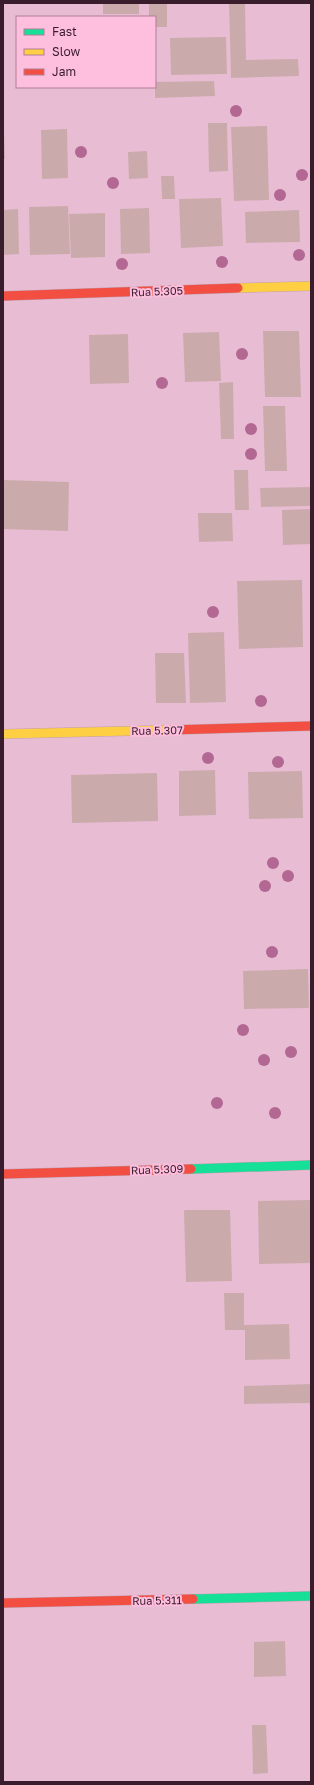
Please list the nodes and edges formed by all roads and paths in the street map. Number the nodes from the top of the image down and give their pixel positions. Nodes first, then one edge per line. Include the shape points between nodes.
1 (311, 286) edge
2 (3, 296) edge
3 (311, 726) edge
4 (3, 734) edge
5 (311, 1165) edge
6 (3, 1174) edge
7 (311, 1596) edge
8 (3, 1604) edge

1 - 2 street, Rua 5.305
3 - 4 street, Rua 5.307
5 - 6 street, Rua 5.309
7 - 8 street, Rua 5.311

